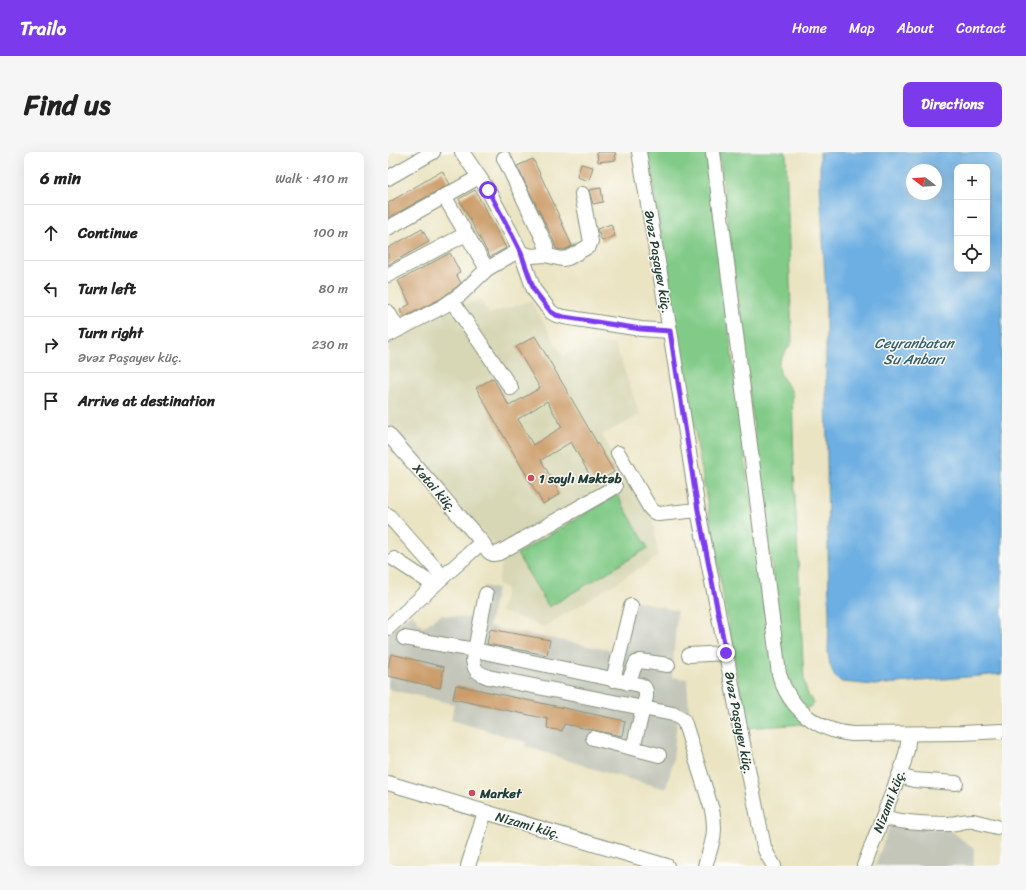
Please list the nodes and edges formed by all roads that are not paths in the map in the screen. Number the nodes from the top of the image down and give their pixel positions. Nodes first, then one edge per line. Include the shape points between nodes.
1 (433, 152) edge
2 (462, 152) edge
3 (639, 152) edge
4 (712, 152) edge
5 (504, 158) dead end
6 (479, 177) junction
7 (388, 178) edge
8 (582, 194) dead end
9 (444, 196) junction
10 (388, 228) edge
11 (466, 234) junction
12 (521, 253) junction
13 (545, 255) junction
14 (487, 269) junction
15 (388, 275) edge
16 (452, 301) junction
17 (388, 312) edge
18 (670, 331) junction
19 (393, 332) edge
20 (511, 388) dead end
21 (388, 434) edge
22 (618, 453) dead end
23 (615, 487) dead end
24 (698, 510) junction
25 (388, 515) edge
26 (482, 542) junction
27 (394, 559) dead end
28 (438, 581) junction
29 (486, 594) dead end
30 (631, 606) dead end
31 (388, 628) edge
32 (404, 638) dead end
33 (475, 650) junction
34 (726, 653) junction
35 (689, 655) dead end
36 (668, 665) dead end
37 (613, 680) junction
38 (628, 683) junction
39 (644, 708) junction
40 (1002, 731) edge
41 (909, 734) junction
42 (593, 738) dead end
43 (634, 748) junction
44 (659, 755) dead end
45 (899, 776) junction
46 (956, 782) dead end
47 (388, 783) edge
48 (485, 812) junction
49 (883, 817) junction
50 (997, 827) dead end
51 (468, 866) edge
52 (668, 866) edge
53 (705, 866) edge
54 (774, 866) edge
55 (864, 866) edge

1 - 7 street
2 - 6 street
3 - 18 street, Əvəz Paşayev küç.
4 - 41 street via 783,685 805,715 832,731 852,734
5 - 13 street via 545,243
6 - 9 street
6 - 12 street
8 - 13 street via 591,241 589,246 568,258
9 - 10 street
9 - 11 street
11 - 14 street
11 - 15 street
12 - 13 street via 532,256
12 - 14 street via 511,255
12 - 18 street via 534,290 556,315 641,329
14 - 16 street
16 - 19 street
16 - 20 street
17 - 19 street
18 - 24 street, Əvəz Paşayev küç.
21 - 26 street, Xətai küç.
22 - 24 street via 654,512 658,514
23 - 26 street, Xətai küç. via 499,553 489,552
24 - 34 street, Əvəz Paşayev küç.
25 - 28 street
26 - 28 street
27 - 28 street
28 - 31 street
29 - 33 street
30 - 37 street
32 - 33 street
33 - 37 street
33 - 39 street via 474,668 488,677
34 - 35 street
34 - 54 street, Əvəz Paşayev küç. via 764,847
36 - 38 street via 640,661 636,663
37 - 38 street
38 - 39 street via 644,687
39 - 43 street
39 - 53 street via 673,714 685,724 715,820 714,836
40 - 41 street
41 - 45 street, Nizami küç. via 908,750
42 - 43 street
43 - 44 street
45 - 46 street via 914,780
45 - 49 street, Nizami küç.
47 - 48 street, Nizami küç.
48 - 51 street
48 - 52 street, Nizami küç.
49 - 50 street via 903,822 954,824 973,821
49 - 55 street, Nizami küç.

